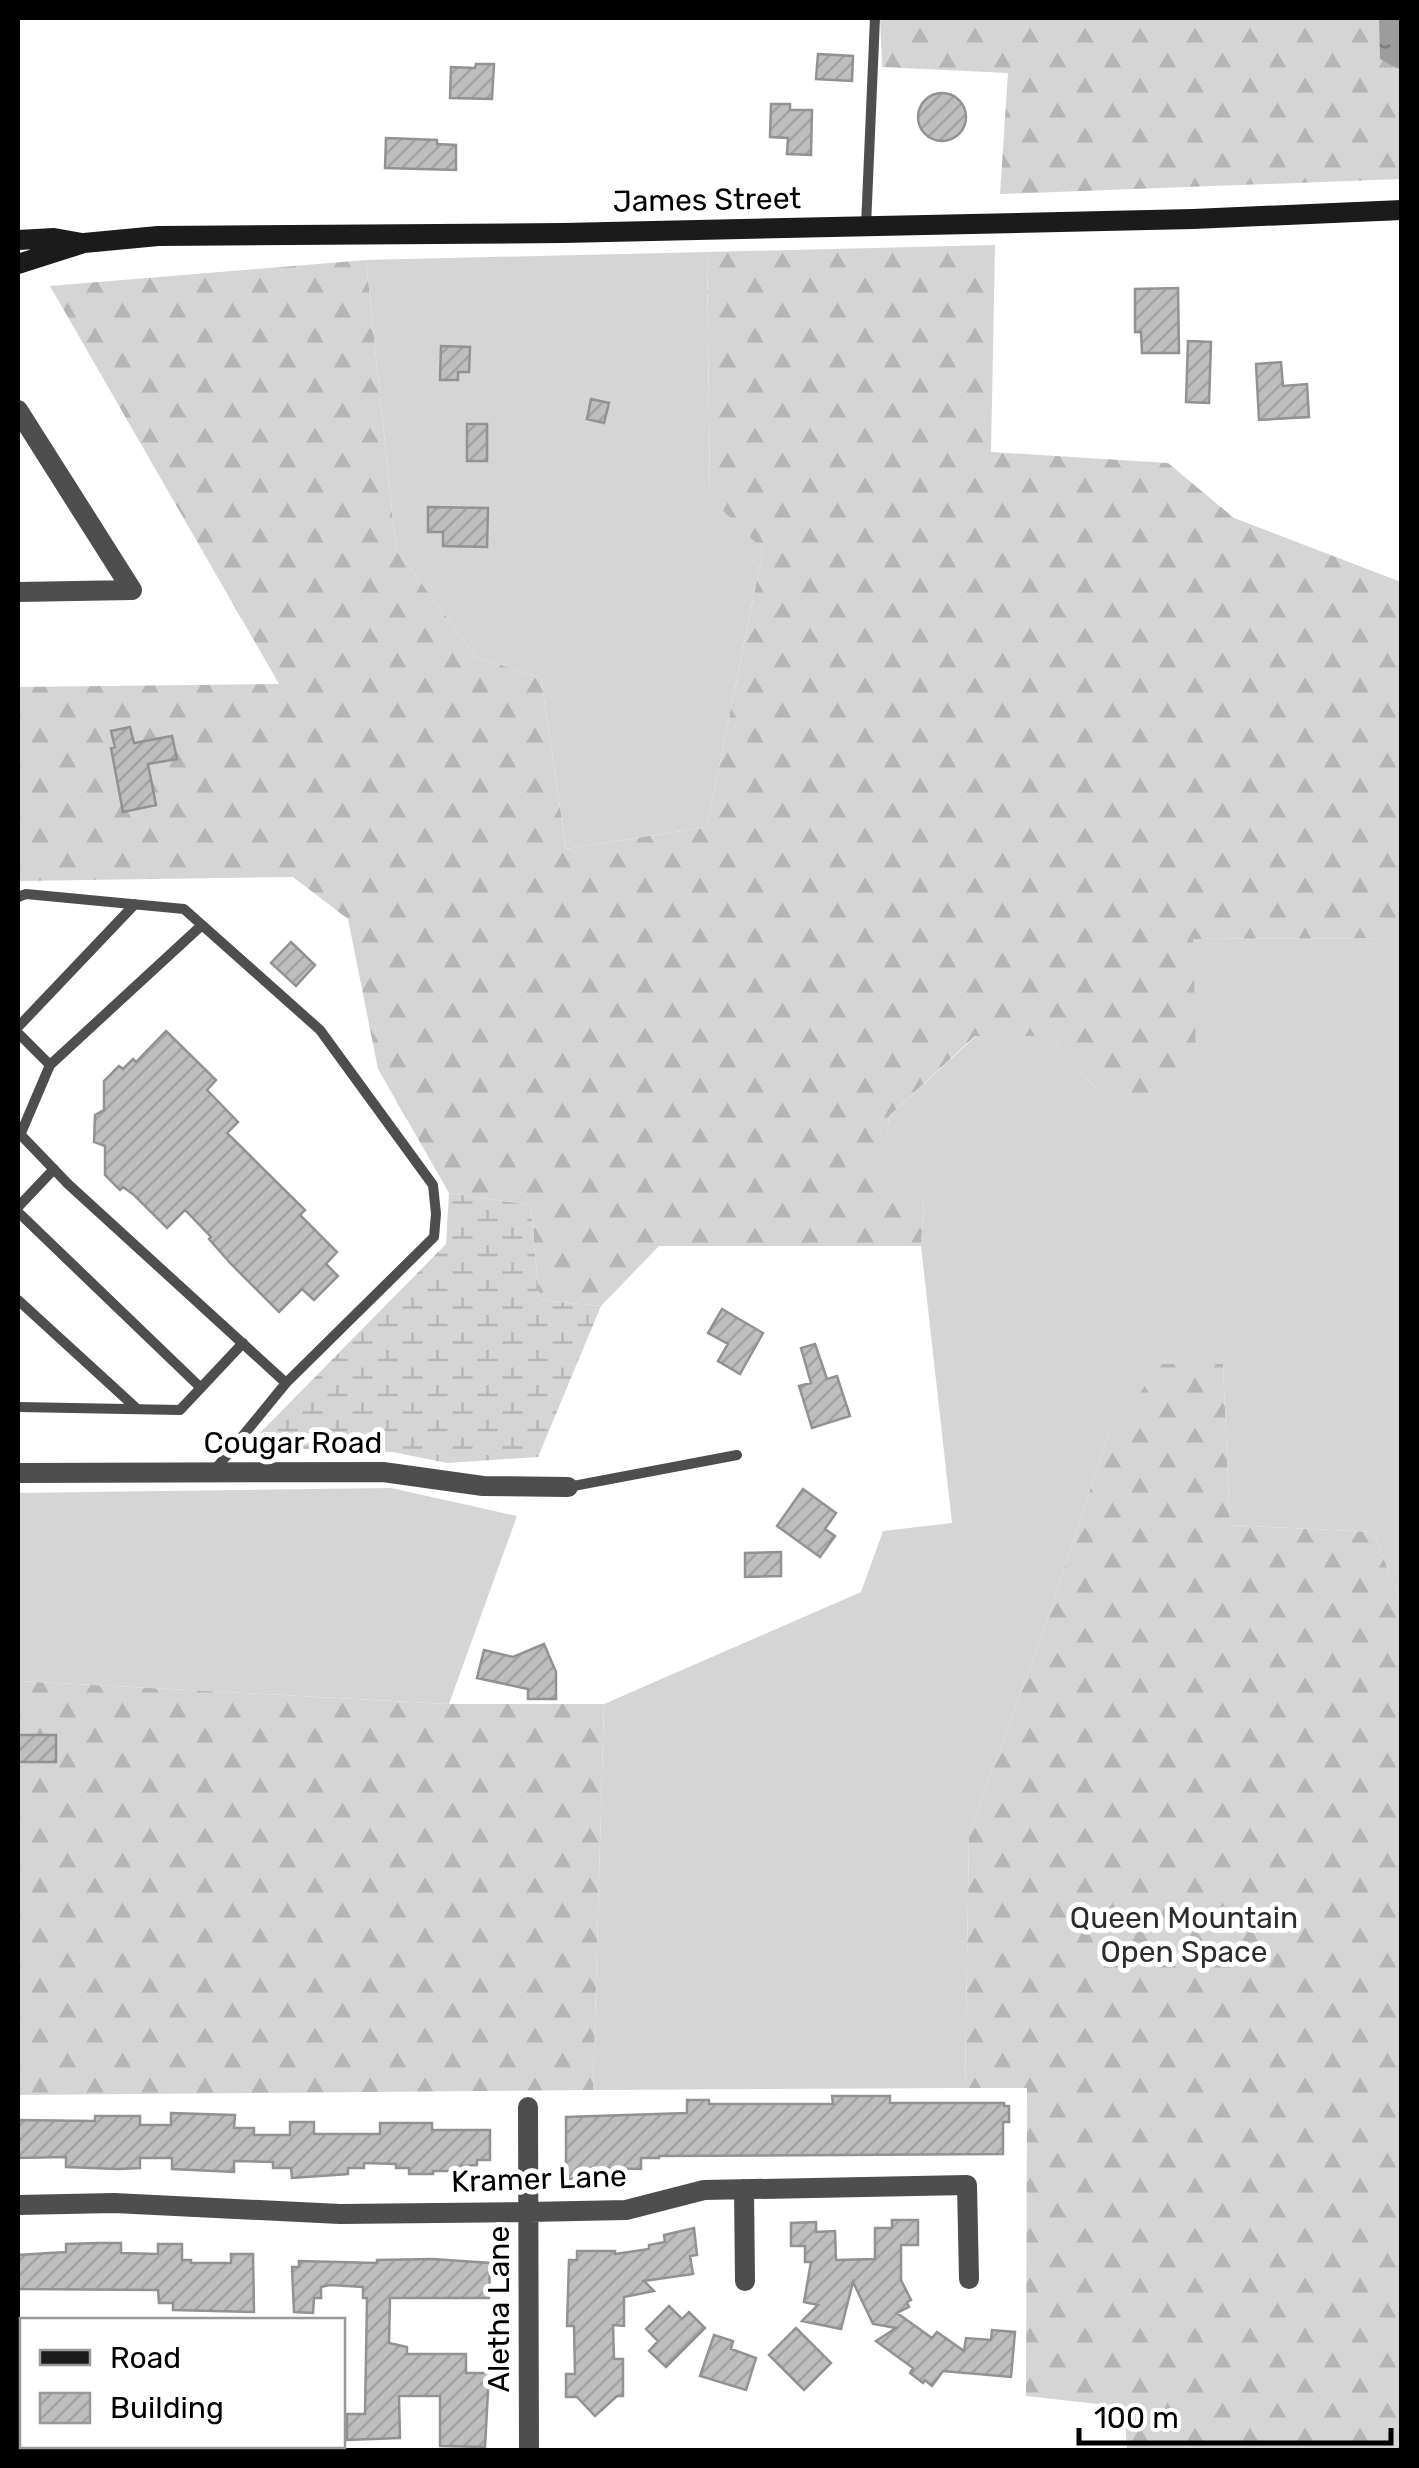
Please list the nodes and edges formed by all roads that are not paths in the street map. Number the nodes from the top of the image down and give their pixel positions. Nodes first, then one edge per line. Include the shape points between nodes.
1 (875, 18) edge
2 (1402, 210) edge
3 (866, 226) junction
4 (18, 240) edge
5 (84, 243) junction
6 (18, 264) edge
7 (18, 410) edge
8 (18, 592) edge
9 (18, 896) edge
10 (135, 904) junction
11 (202, 925) junction
12 (18, 1030) edge
13 (50, 1065) junction
14 (19, 1133) edge
15 (54, 1169) junction
16 (18, 1209) edge
17 (18, 1300) edge
18 (243, 1343) junction
19 (286, 1383) junction
20 (201, 1388) junction
21 (18, 1407) edge
22 (135, 1407) junction
23 (737, 1455) dead end
24 (212, 1472) junction
25 (18, 1473) edge
26 (568, 1487) joint
27 (528, 2107) dead end
28 (744, 2188) junction
29 (18, 2205) edge
30 (528, 2212) junction
31 (969, 2279) dead end
32 (745, 2281) dead end
33 (529, 2450) edge

1 - 3 lane
2 - 3 street, James Street
3 - 5 street, James Street via 158,236
4 - 5 street
5 - 6 street, James Street
7 - 8 street via 132,590
9 - 10 lane
10 - 11 lane via 184,909
10 - 12 lane
11 - 13 lane
11 - 19 lane via 320,1030 433,1185 434,1236
12 - 13 lane
13 - 14 lane
14 - 15 lane
15 - 16 lane
15 - 18 lane
16 - 20 lane
17 - 22 lane
18 - 19 lane
18 - 20 lane
19 - 24 lane
20 - 22 lane via 180,1410
21 - 22 lane
23 - 26 lane
24 - 25 street, Cougar Road
24 - 26 street, Cougar Road via 383,1472 483,1486
27 - 30 street, Aletha Lane
28 - 30 street, Kramer Lane via 704,2190 626,2210
28 - 31 street, Kramer Lane via 967,2185
28 - 32 street
29 - 30 street, Kramer Lane
30 - 33 street, Aletha Lane

